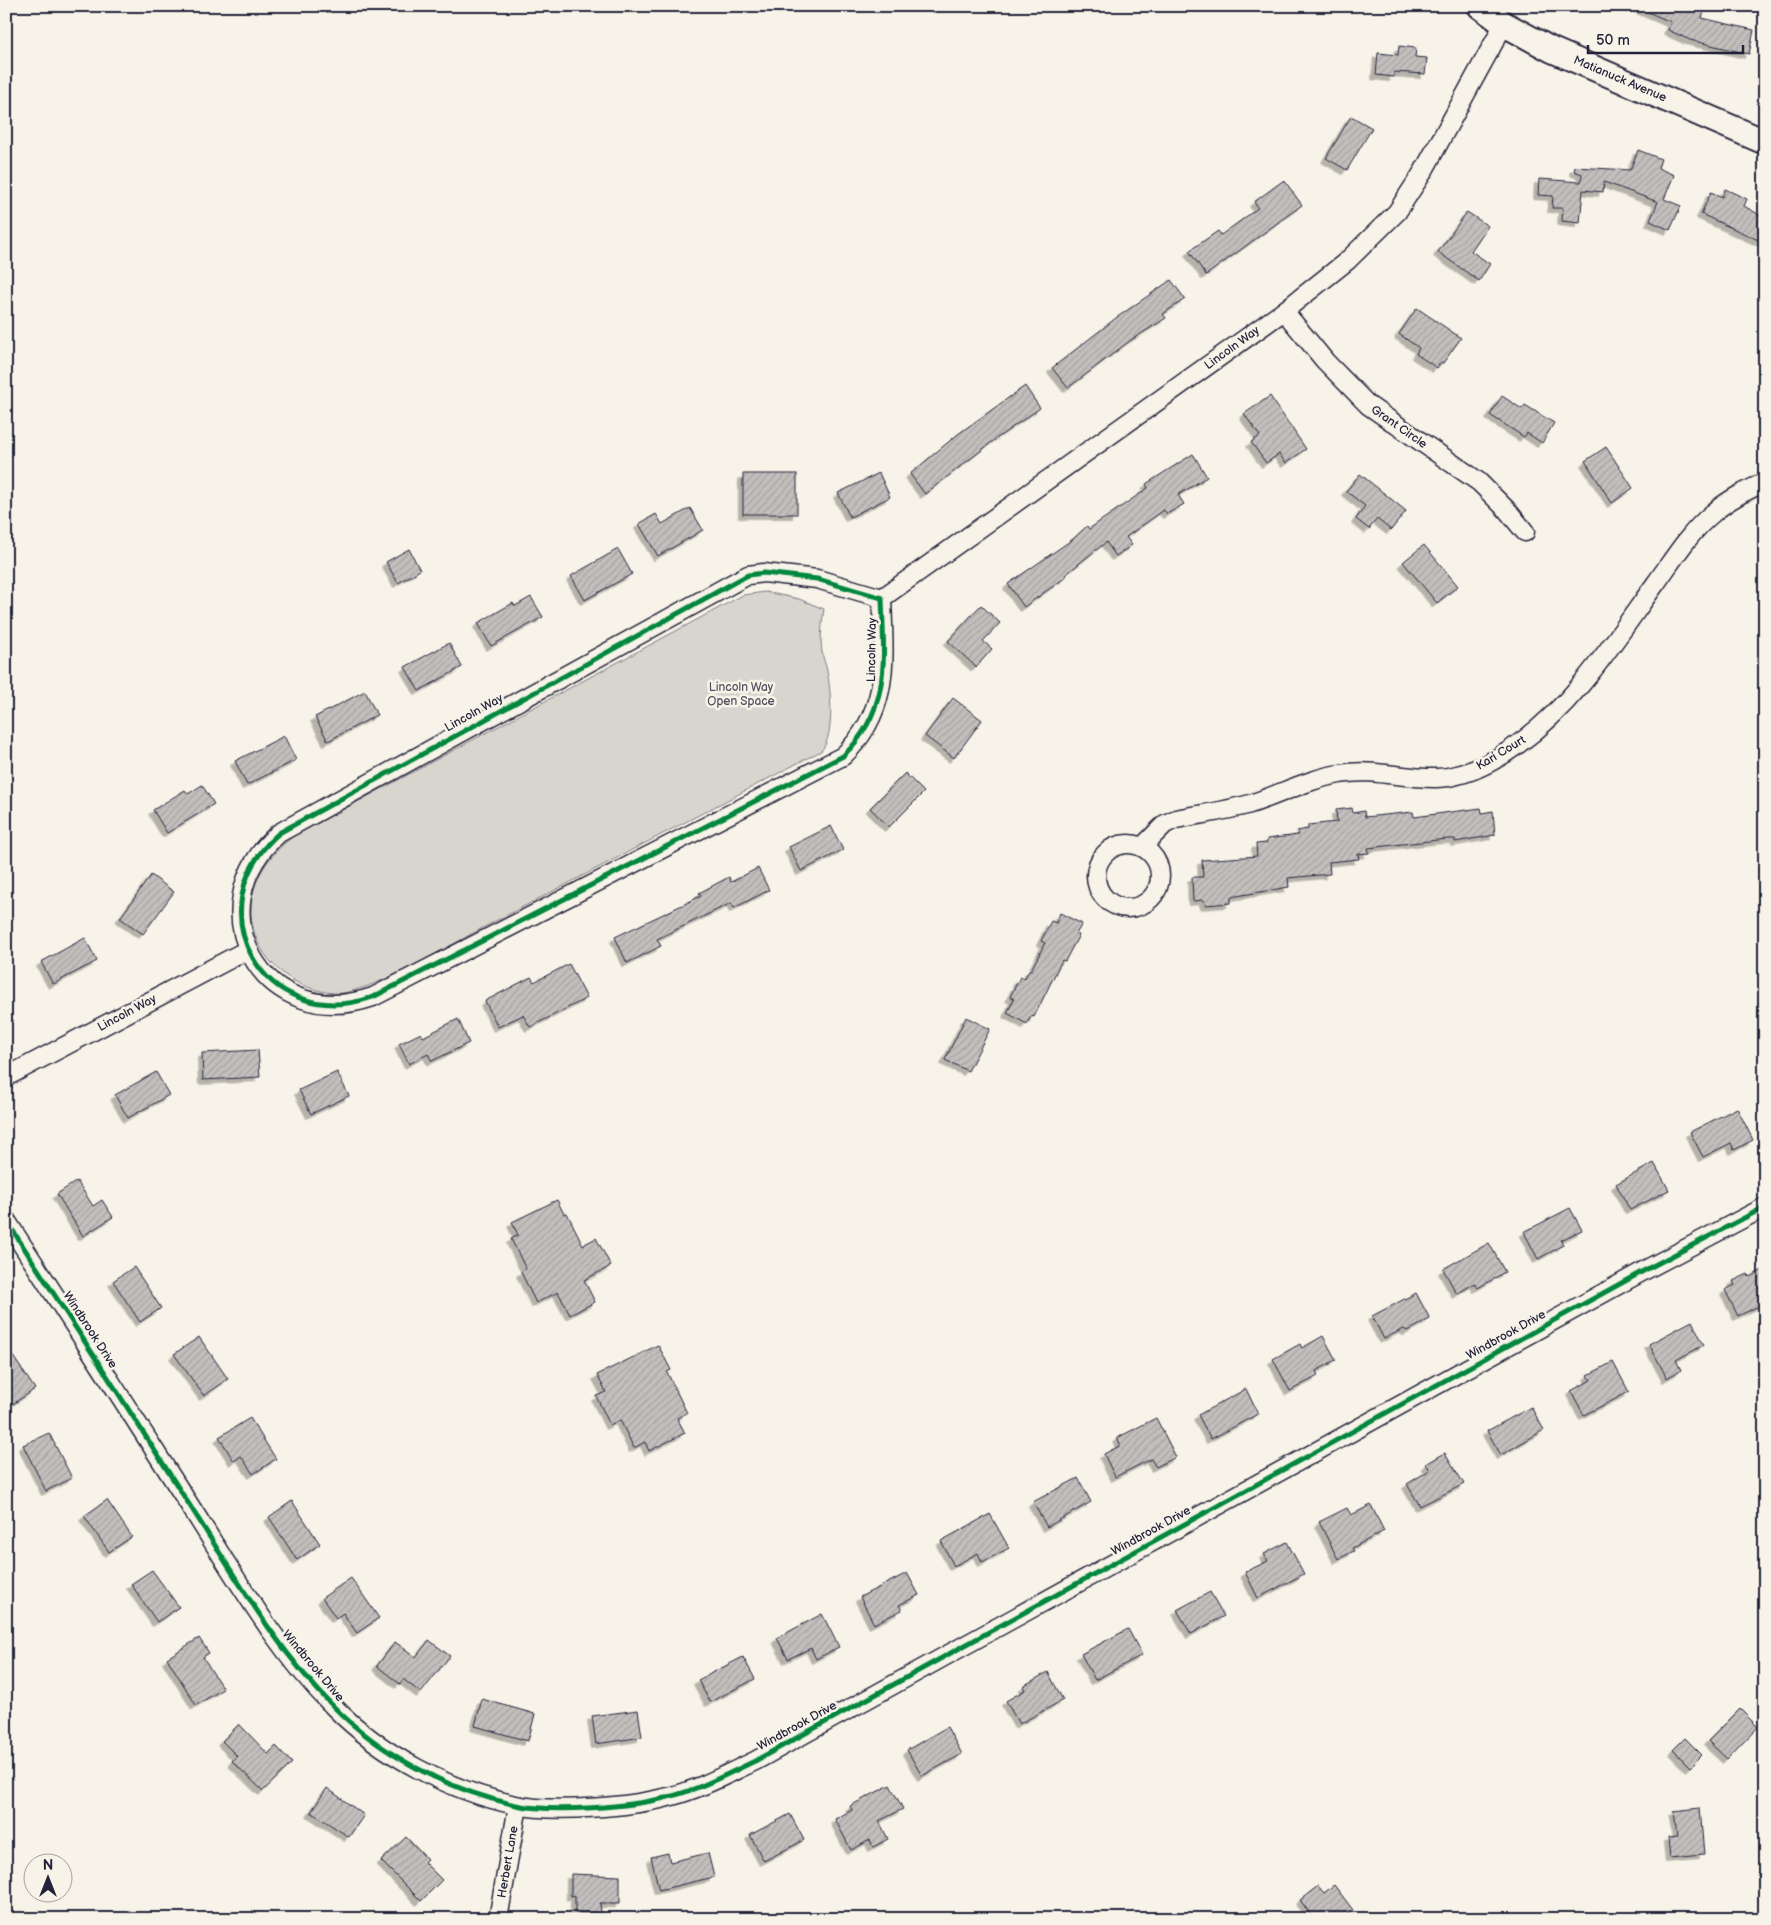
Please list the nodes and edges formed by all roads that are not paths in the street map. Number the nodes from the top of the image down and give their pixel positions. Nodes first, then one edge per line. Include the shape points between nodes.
1 (1480, 6) edge
2 (1504, 24) junction
3 (1765, 142) edge
4 (1284, 311) junction
5 (1765, 482) edge
6 (1525, 532) dead end
7 (882, 598) junction
8 (1142, 847) dead end
9 (247, 950) junction
10 (6, 1077) edge
11 (1765, 1208) edge
12 (6, 1220) edge
13 (518, 1806) junction
14 (498, 1919) edge

1 - 2 street, Matianuck Avenue
2 - 3 street, Matianuck Avenue via 1552,50
2 - 4 street, Lincoln Way via 1423,172 1397,212 1346,262
4 - 6 street, Grant Circle via 1368,406 1479,482
4 - 7 street, Lincoln Way
5 - 8 street, Kari Court via 1726,502 1702,522 1565,703 1545,724 1497,757 1469,772 1452,776 1427,778 1359,771 1323,777 1245,805 1176,819 1165,824
7 - 9 street, Lincoln Way via 817,579 776,573 748,575 292,824 268,842 249,873 241,904
7 - 9 street, Lincoln Way via 884,660 879,698 866,730 843,756 363,1000 332,1005 296,996 269,979
9 - 10 street, Lincoln Way
11 - 13 street, Windbrook Drive via 1655,1265 728,1774 684,1792 639,1803 557,1808
12 - 13 street, Windbrook Drive via 267,1624 317,1690 353,1726 397,1758 456,1785
13 - 14 street, Herbert Lane

